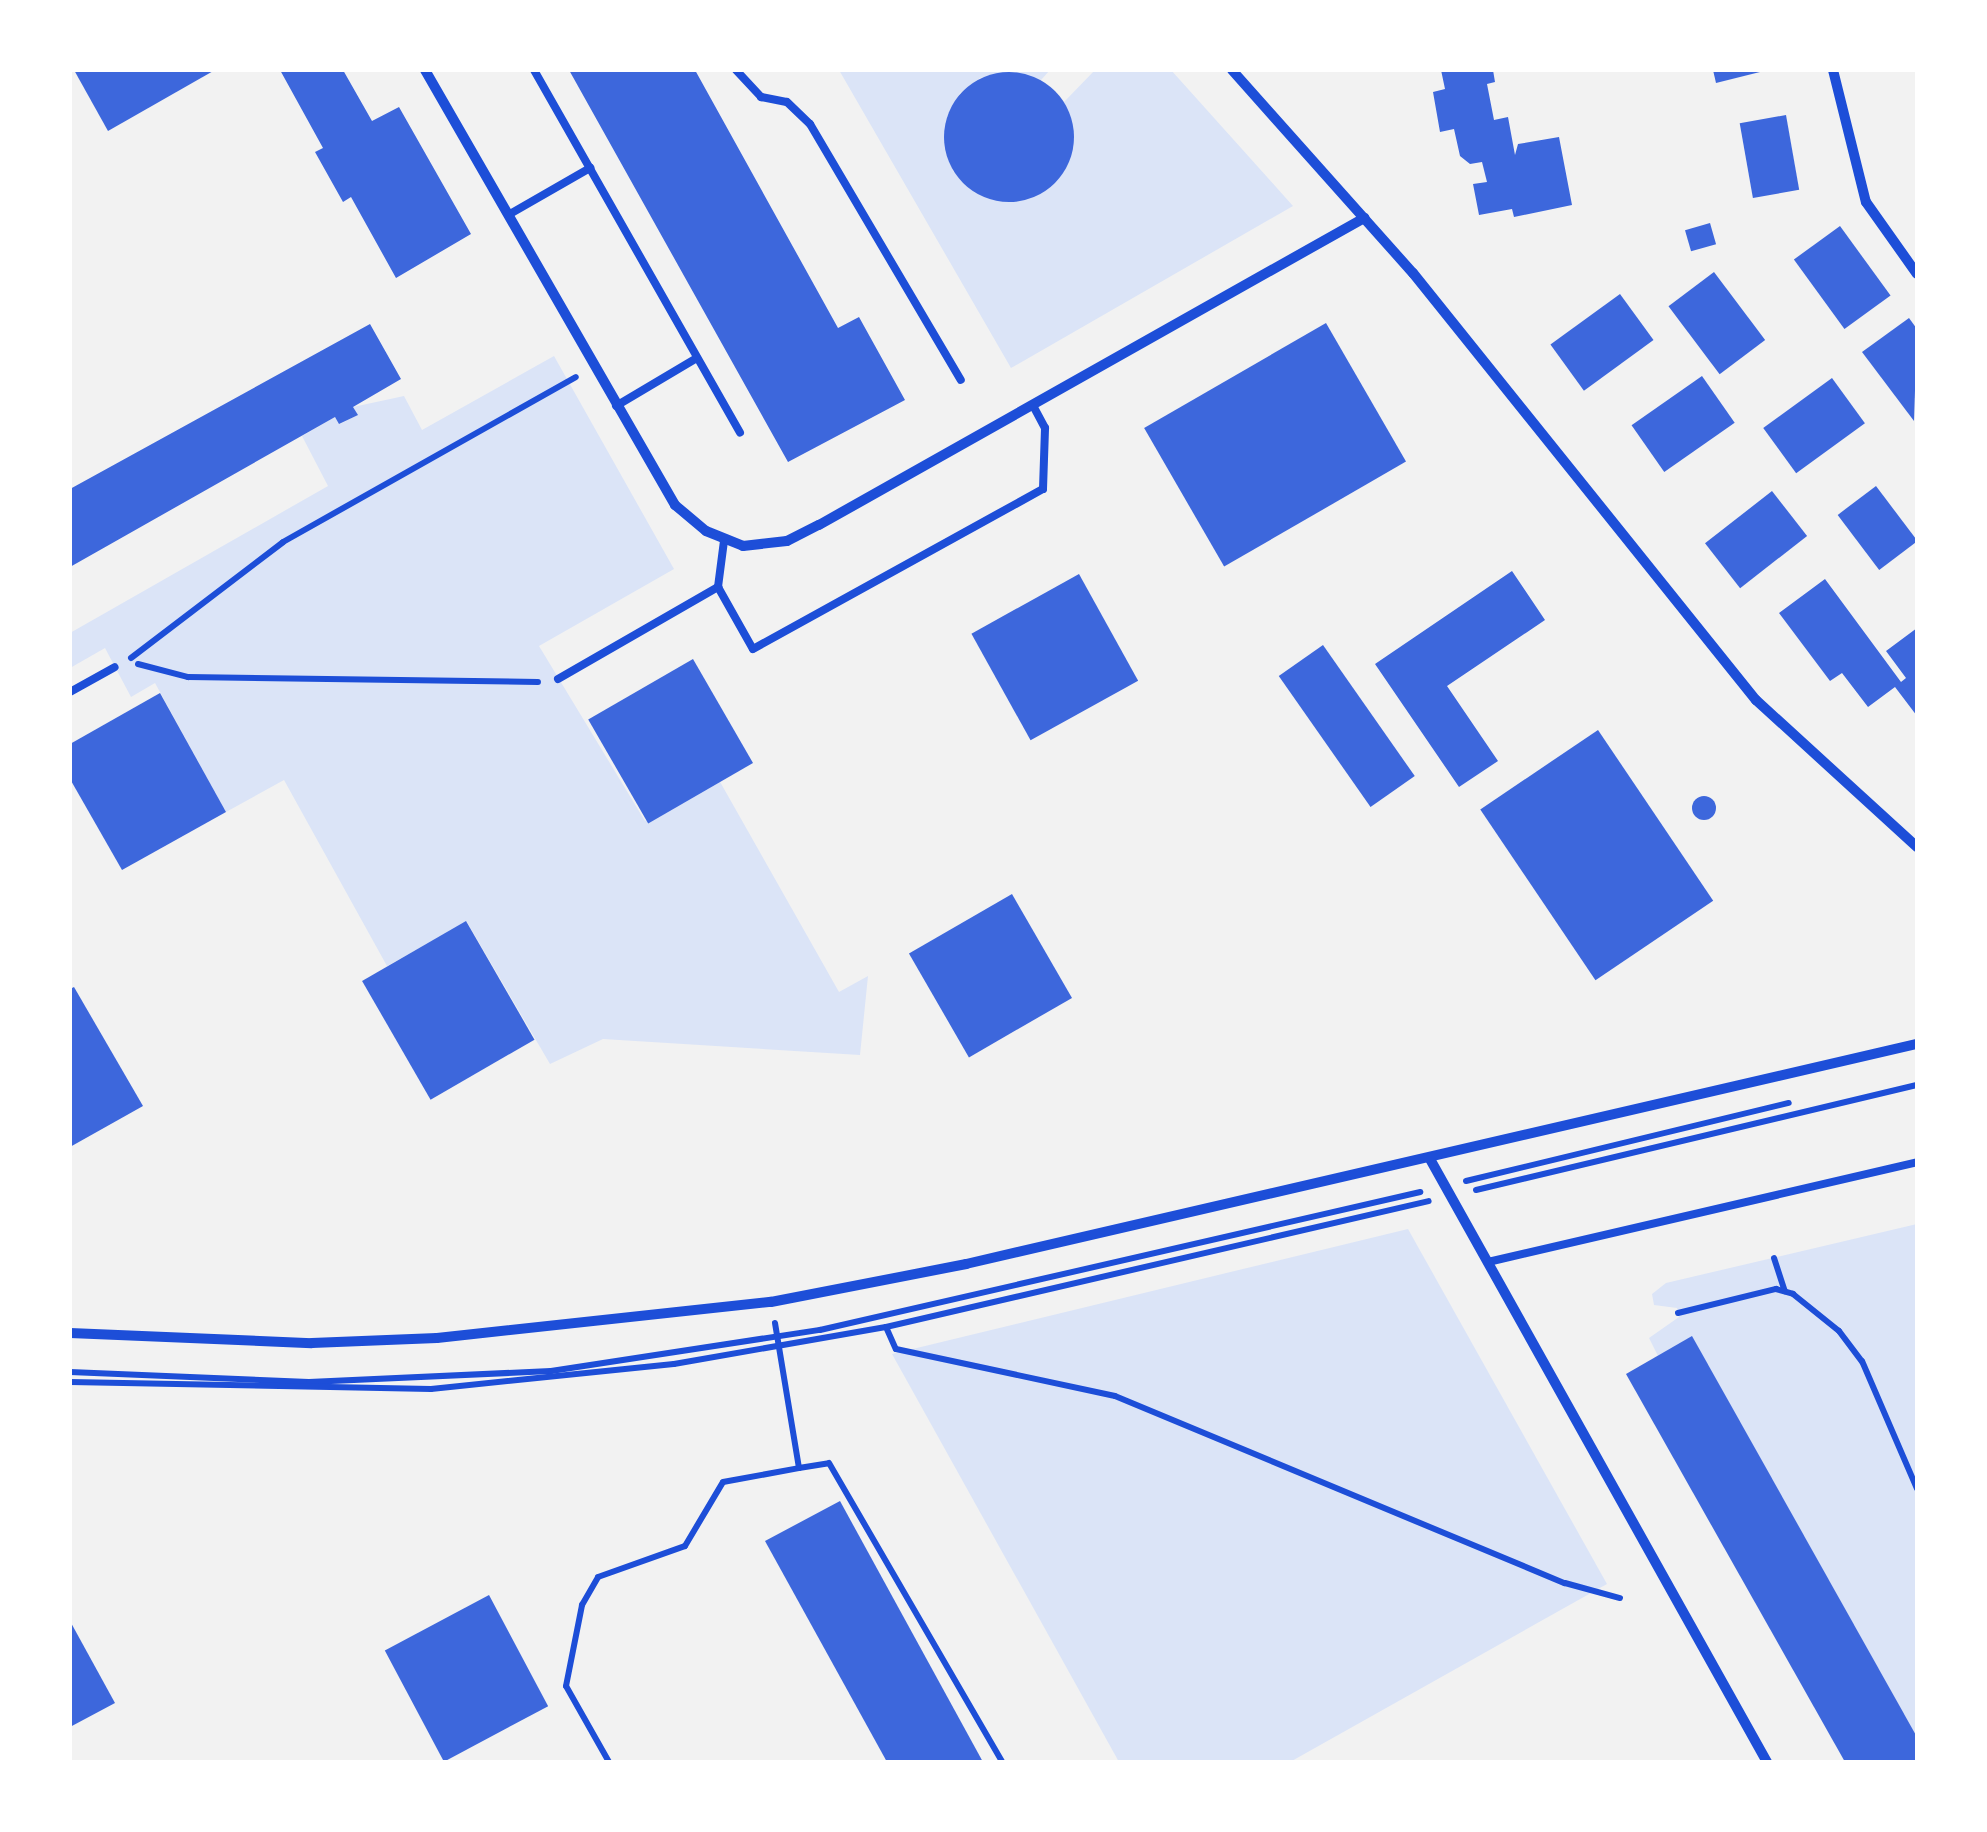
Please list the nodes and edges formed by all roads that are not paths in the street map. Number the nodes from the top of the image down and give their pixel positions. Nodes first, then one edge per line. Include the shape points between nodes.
1 (426, 70) edge
2 (534, 70) edge
3 (736, 70) edge
4 (1232, 70) edge
5 (1833, 70) edge
6 (590, 168) junction
7 (508, 216) junction
8 (1364, 218) junction
9 (1917, 274) edge
10 (697, 358) junction
11 (961, 380) dead end
12 (1033, 405) junction
13 (616, 406) junction
14 (740, 432) dead end
15 (724, 541) junction
16 (718, 587) junction
17 (116, 667) road end
18 (558, 679) road end
19 (70, 692) edge
20 (1917, 846) edge
21 (1917, 1044) edge
22 (1430, 1159) junction
23 (1917, 1162) edge
24 (1488, 1262) junction
25 (70, 1333) edge
26 (1767, 1762) edge

1 - 7 street
2 - 6 lane
3 - 11 lane via 761,97 787,102 810,124
4 - 8 street
5 - 9 street via 1866,202
6 - 7 lane
6 - 10 lane
7 - 13 street
8 - 12 street
8 - 20 street via 1756,700
10 - 13 lane
10 - 14 lane
12 - 15 street via 787,541 763,548
12 - 16 lane via 1044,428 1043,489 753,650
13 - 15 street via 676,506
15 - 16 lane
16 - 18 lane
17 - 19 lane
21 - 22 street
22 - 24 street
22 - 25 street via 772,1302 437,1338 312,1343
23 - 24 lane
24 - 26 street

